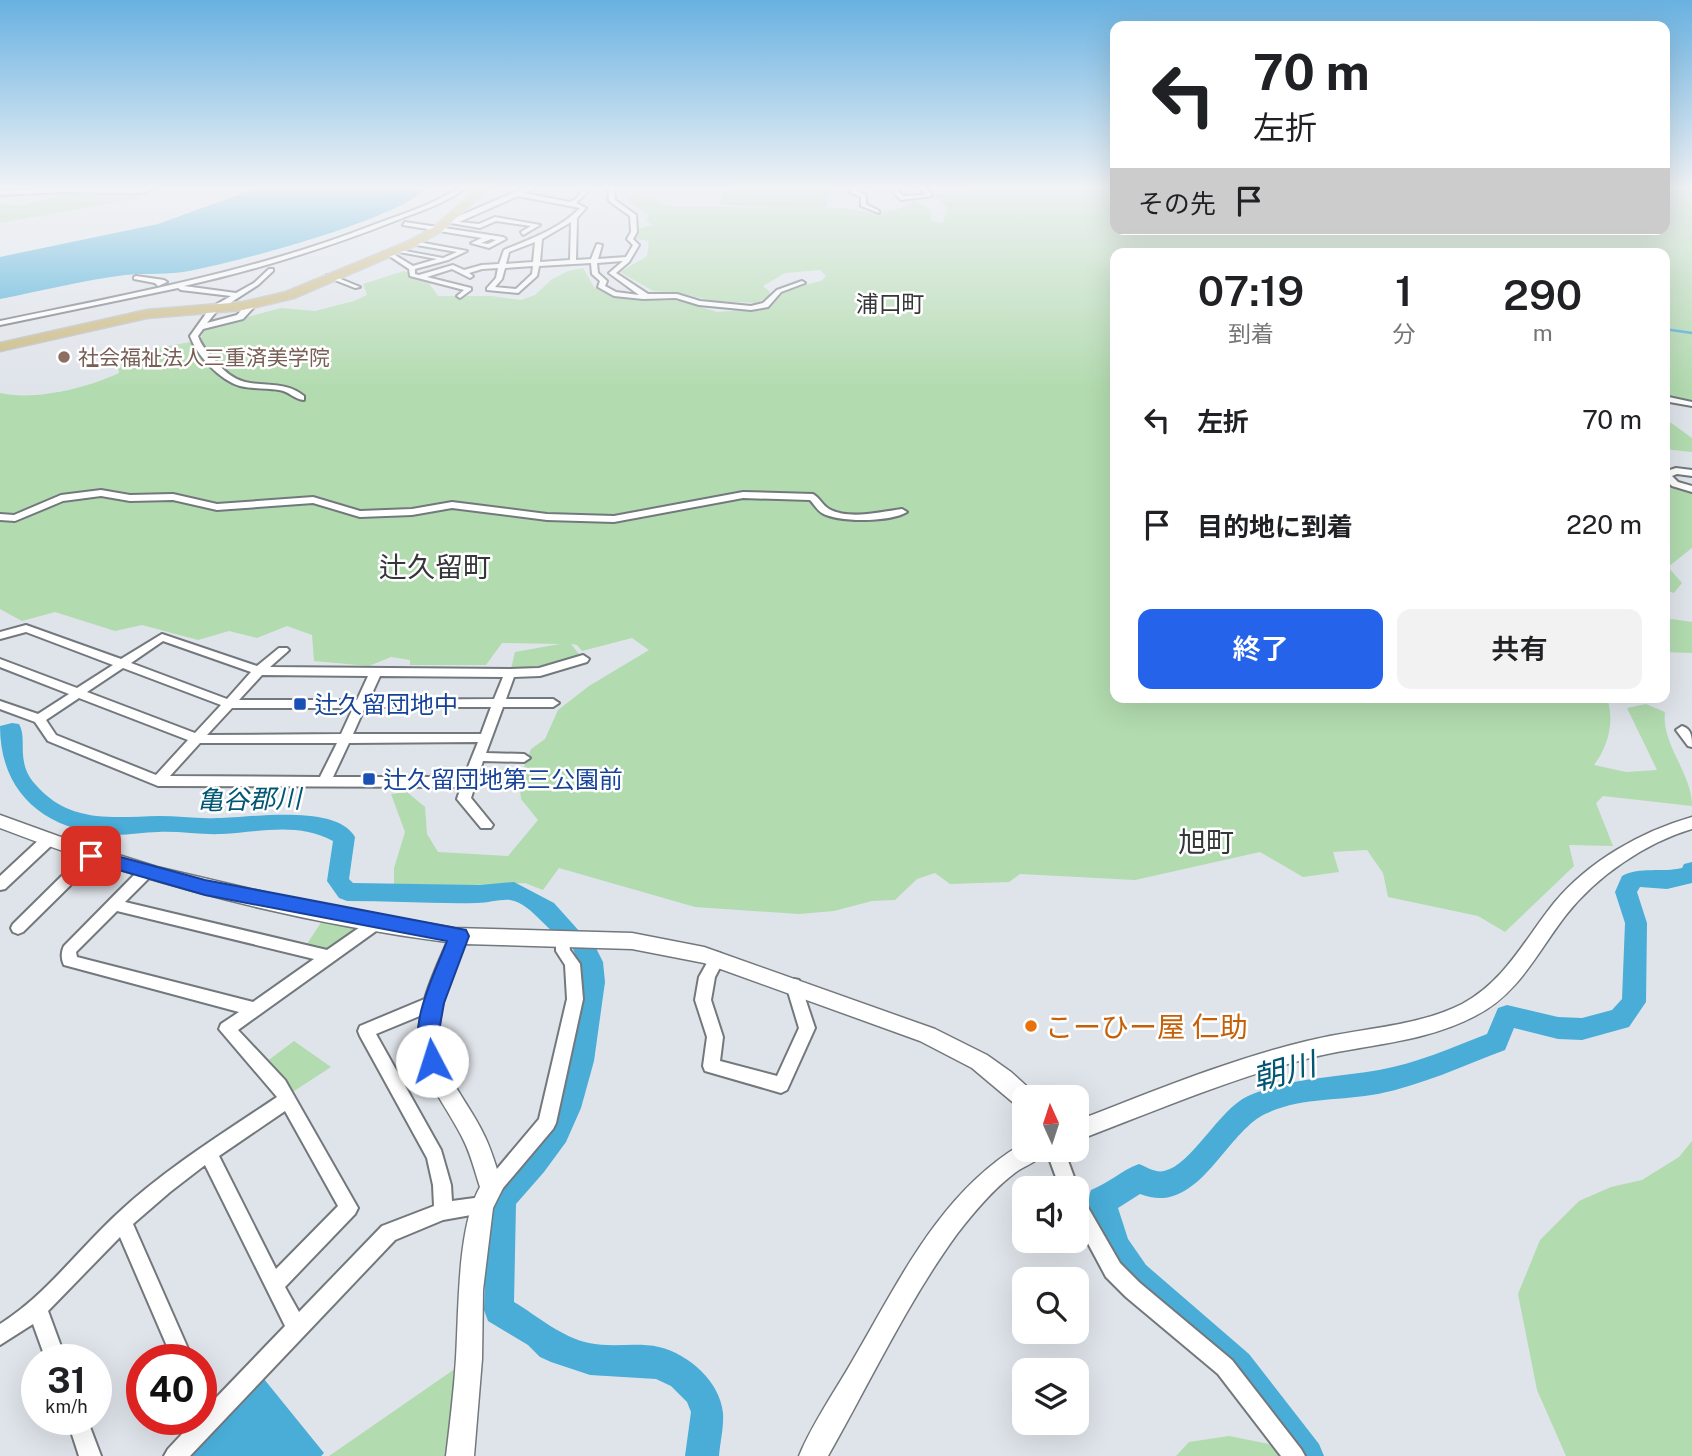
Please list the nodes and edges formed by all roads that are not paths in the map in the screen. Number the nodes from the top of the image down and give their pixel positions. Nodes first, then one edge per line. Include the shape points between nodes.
1 (295, 254) edge
2 (385, 254) edge
3 (395, 254) edge
4 (412, 254) edge
5 (457, 254) edge
6 (506, 254) edge
7 (537, 254) edge
8 (573, 254) edge
9 (596, 254) edge
10 (629, 254) edge
11 (626, 258) junction
12 (446, 259) junction
13 (594, 261) junction
14 (573, 262) junction
15 (536, 264) junction
16 (504, 266) junction
17 (412, 268) junction
18 (271, 270) dead end
19 (464, 272) junction
20 (329, 276) junction
21 (418, 277) junction
22 (136, 278) dead end
23 (208, 282) dead end
24 (802, 283) dead end
25 (452, 285) junction
26 (189, 287) junction
27 (357, 287) dead end
28 (439, 291) dead end
29 (236, 295) junction
30 (460, 296) dead end
31 (645, 296) junction
32 (121, 297) junction
33 (251, 305) junction
34 (213, 310) junction
35 (0, 323) edge
36 (201, 327) junction
37 (0, 347) edge
38 (301, 398) dead end
39 (1670, 399) edge
40 (1692, 404) edge
41 (1670, 473) edge
42 (1692, 473) edge
43 (1670, 479) edge
44 (1692, 489) edge
45 (902, 512) dead end
46 (0, 517) edge
47 (0, 636) edge
48 (283, 650) dead end
49 (583, 659) dead end
50 (0, 663) edge
51 (120, 665) junction
52 (259, 671) junction
53 (510, 673) junction
54 (375, 674) junction
55 (79, 693) junction
56 (553, 703) dead end
57 (229, 704) junction
58 (361, 704) junction
59 (498, 704) junction
60 (0, 705) edge
61 (39, 719) junction
62 (1682, 730) dead end
63 (197, 738) junction
64 (484, 738) junction
65 (344, 739) junction
66 (1692, 743) edge
67 (477, 757) junction
68 (524, 758) dead end
69 (158, 781) junction
70 (468, 782) junction
71 (324, 783) junction
72 (0, 821) edge
73 (1692, 823) edge
74 (486, 825) dead end
75 (48, 841) junction
76 (91, 856) junction
77 (145, 873) junction
78 (0, 885) edge
79 (114, 905) junction
80 (378, 922) junction
81 (18, 928) dead end
82 (459, 936) junction
83 (564, 939) junction
84 (329, 957) junction
85 (717, 958) junction
86 (794, 985) junction
87 (433, 1003) junction
88 (255, 1009) junction
89 (1012, 1088) edge
90 (288, 1099) junction
91 (1089, 1126) edge
92 (208, 1153) junction
93 (1012, 1161) edge
94 (487, 1197) junction
95 (443, 1211) junction
96 (122, 1221) junction
97 (1089, 1227) edge
98 (274, 1285) junction
99 (38, 1310) junction
100 (297, 1328) junction
101 (0, 1335) edge
102 (50, 1344) edge
103 (177, 1344) edge
104 (217, 1401) edge
105 (83, 1435) edge
106 (189, 1435) edge
107 (90, 1456) edge
108 (175, 1456) edge
109 (460, 1456) edge
110 (813, 1456) edge
111 (1294, 1456) edge

1 - 32 street
2 - 20 main road
3 - 17 street
4 - 12 street
5 - 12 street
6 - 16 street
7 - 15 street
8 - 14 street
9 - 13 street
10 - 11 street
11 - 13 street
11 - 31 street via 612,273
12 - 17 street
13 - 14 street
13 - 31 street via 595,274 604,281 601,287
14 - 15 street
15 - 16 street
15 - 16 street via 535,275 518,291 489,289
16 - 19 street
17 - 21 street via 412,275
18 - 29 street
19 - 21 street via 453,267
19 - 25 street via 473,277
20 - 27 street
20 - 33 main road via 290,295
21 - 25 street
22 - 32 street via 164,282
23 - 26 street
24 - 31 street via 751,308 677,296
25 - 28 street
25 - 30 street via 469,289
26 - 29 street
26 - 32 street
29 - 34 street
32 - 35 street
33 - 34 main road
33 - 36 street via 240,317
34 - 36 street
34 - 37 main road via 147,314
36 - 38 street via 195,342 233,380 292,389
39 - 40 street
41 - 42 street
43 - 44 street
45 - 46 street via 834,514 813,497 753,494 614,519 547,517 452,505 360,514 313,500 217,507 173,497 101,493 61,498 15,518
47 - 51 street via 26,628
48 - 52 street
49 - 53 street via 540,672
50 - 55 street
51 - 52 street via 162,637
51 - 55 street
51 - 57 street
52 - 54 street
52 - 57 street
53 - 54 street
53 - 59 street
54 - 58 street
55 - 61 street
55 - 63 street
56 - 59 street
57 - 58 street
57 - 63 street
58 - 59 street
58 - 65 street
59 - 64 street
60 - 61 street
61 - 69 street via 52,738
62 - 66 street
63 - 65 street
63 - 69 street
64 - 65 street
64 - 67 street
65 - 71 street
67 - 68 street
67 - 70 street
69 - 71 street
70 - 71 street
70 - 74 street via 464,799
72 - 75 street
73 - 91 street via 1669,828 1580,887 1507,982 1455,1017 1422,1029 1309,1049
75 - 76 street
75 - 78 street
76 - 77 street
76 - 81 street
77 - 79 street
77 - 80 street
79 - 84 street
79 - 88 street via 69,950 69,961
80 - 82 street
80 - 84 street
82 - 83 street
82 - 87 street
83 - 85 street via 649,943
83 - 94 street via 575,999 547,1123
84 - 88 street
85 - 86 street
85 - 86 street via 703,1000 715,1037 711,1066 726,1072 781,1085 807,1028
86 - 89 street via 946,1044
87 - 94 street via 428,1037 432,1061 475,1139
87 - 95 street via 366,1031 435,1156
88 - 90 street via 227,1029
90 - 92 street
90 - 98 street via 349,1208
92 - 96 street
92 - 98 street
93 - 110 street via 986,1183 932,1250
94 - 95 street
94 - 109 street via 471,1290
95 - 100 street via 389,1233
96 - 99 street
96 - 103 street
97 - 111 street via 1113,1270 1225,1367
98 - 100 street
99 - 101 street
99 - 102 street
100 - 104 street
105 - 107 street
106 - 108 street

